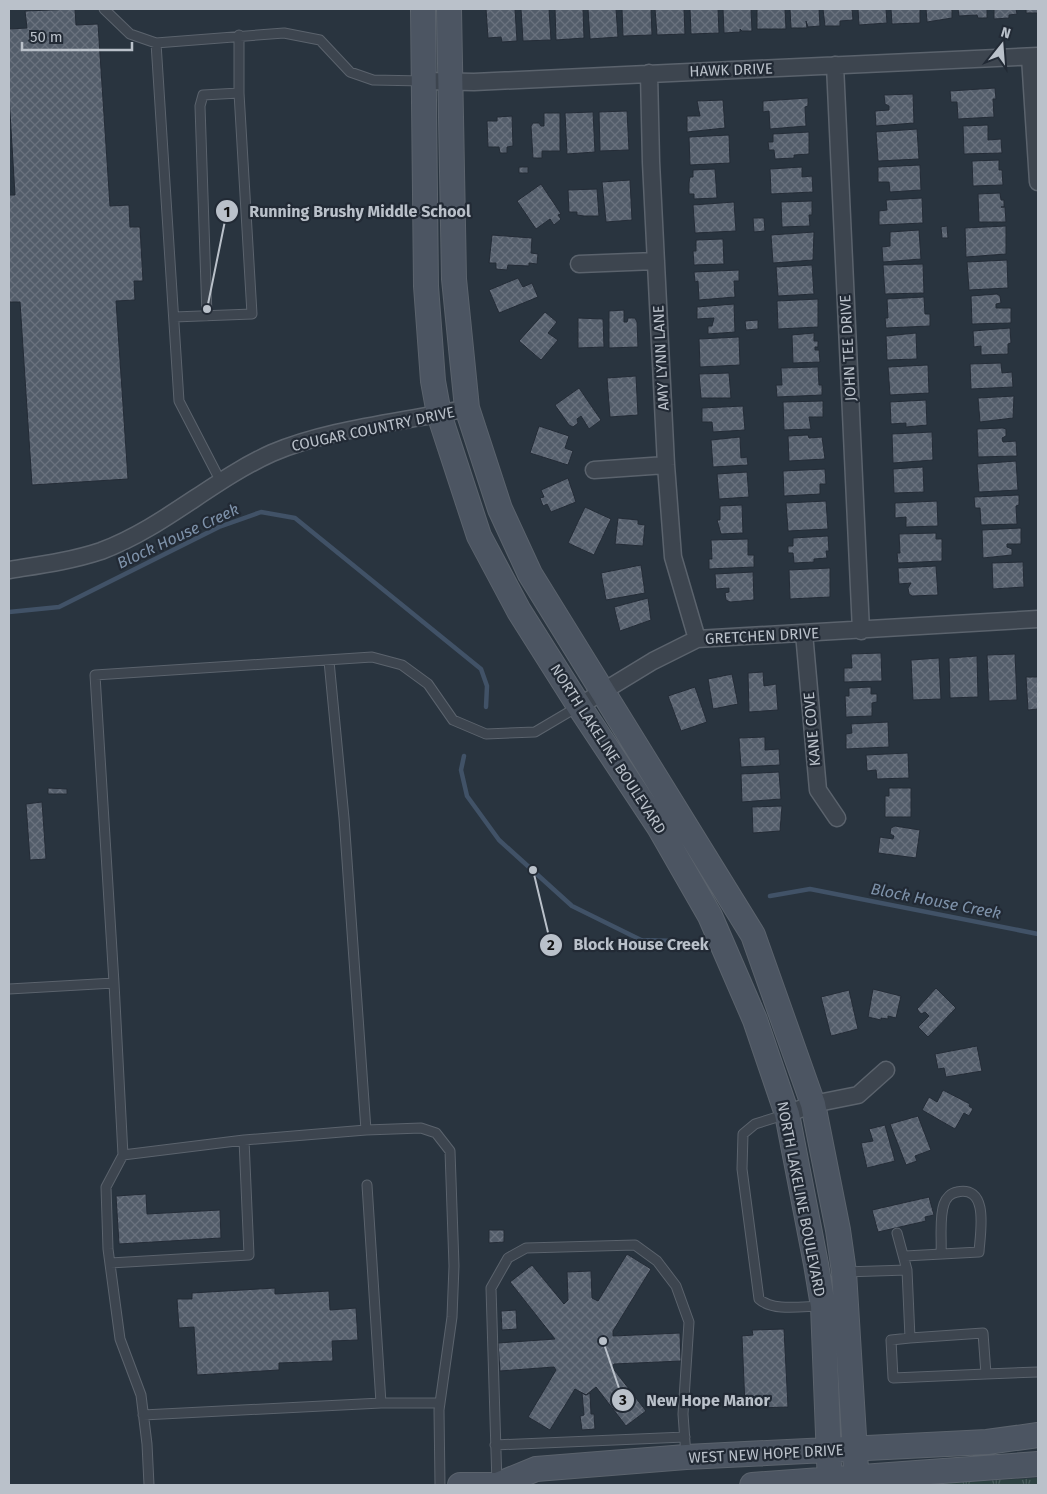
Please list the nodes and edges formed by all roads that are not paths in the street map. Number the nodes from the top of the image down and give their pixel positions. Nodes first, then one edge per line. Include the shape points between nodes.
1 (104, 9) edge
2 (423, 9) edge
3 (449, 9) edge
4 (239, 35) junction
5 (156, 43) junction
6 (1034, 57) edge
7 (835, 65) junction
8 (650, 73) junction
9 (424, 81) junction
10 (449, 82) junction
11 (239, 92) junction
12 (1038, 182) edge
13 (656, 261) junction
14 (579, 264) dead end
15 (207, 316) junction
16 (174, 317) junction
17 (467, 408) junction
18 (438, 414) junction
19 (666, 465) junction
20 (594, 470) dead end
21 (221, 482) junction
22 (9, 569) edge
23 (1038, 619) edge
24 (861, 631) junction
25 (804, 634) junction
26 (697, 639) junction
27 (330, 661) junction
28 (604, 692) junction
29 (579, 706) junction
30 (837, 818) dead end
31 (114, 983) junction
32 (9, 989) edge
33 (886, 1070) dead end
34 (813, 1104) junction
35 (787, 1114) junction
36 (366, 1130) junction
37 (244, 1140) junction
38 (123, 1155) junction
39 (367, 1185) dead end
40 (897, 1233) dead end
41 (941, 1254) junction
42 (905, 1256) junction
43 (110, 1263) junction
44 (907, 1270) junction
45 (844, 1272) junction
46 (822, 1306) junction
47 (910, 1338) junction
48 (1038, 1372) edge
49 (986, 1374) junction
50 (380, 1403) junction
51 (440, 1403) junction
52 (143, 1415) junction
53 (1038, 1435) edge
54 (495, 1445) junction
55 (685, 1447) junction
56 (855, 1449) junction
57 (828, 1452) junction
58 (1038, 1464) edge
59 (857, 1482) edge
60 (830, 1483) edge
61 (149, 1485) edge
62 (440, 1485) edge
63 (460, 1485) edge
64 (498, 1485) edge
65 (752, 1485) edge

1 - 5 lane via 130,34
2 - 9 main road, NORTH LAKELINE BOULEVARD
3 - 10 main road, NORTH LAKELINE BOULEVARD
4 - 5 lane
4 - 9 lane via 303,35 320,40 350,72 373,80
4 - 11 lane
5 - 16 lane
6 - 7 street, HAWK DRIVE
6 - 12 street
7 - 8 street, HAWK DRIVE
7 - 24 street, JOHN TEE DRIVE
8 - 10 street, HAWK DRIVE
8 - 13 street, AMY LYNN LANE
9 - 10 street, HAWK DRIVE
9 - 18 main road, NORTH LAKELINE BOULEVARD via 426,286
10 - 17 main road, NORTH LAKELINE BOULEVARD via 454,279
11 - 15 lane via 203,95 200,106
11 - 15 lane via 252,314
13 - 14 street
13 - 19 street, AMY LYNN LANE
15 - 16 lane
16 - 21 lane via 179,401
17 - 18 street, COUGAR COUNTRY DRIVE
17 - 28 main road, NORTH LAKELINE BOULEVARD via 500,509 526,566
18 - 21 street, COUGAR COUNTRY DRIVE via 297,443 253,462
18 - 29 main road, NORTH LAKELINE BOULEVARD via 479,536 519,611
19 - 20 street
19 - 26 street, AMY LYNN LANE via 674,557
21 - 22 street, COUGAR COUNTRY DRIVE via 163,519 102,550 68,561
23 - 24 street, GRETCHEN DRIVE
24 - 25 street, GRETCHEN DRIVE
25 - 26 street, GRETCHEN DRIVE
25 - 30 street, KANE COVE via 818,790
26 - 28 street, GRETCHEN DRIVE via 653,661
27 - 29 lane, GRETCHEN DRIVE via 372,657 402,665 428,684 453,720 486,734 535,732
27 - 31 lane, GRETCHEN DRIVE via 95,675
27 - 36 lane
28 - 29 street, GRETCHEN DRIVE
28 - 34 main road, NORTH LAKELINE BOULEVARD via 753,935
29 - 35 main road, NORTH LAKELINE BOULEVARD via 659,827 710,916 755,1020
31 - 32 lane
31 - 38 lane
33 - 34 street via 858,1095
34 - 35 street
34 - 45 main road, NORTH LAKELINE BOULEVARD
35 - 46 main road, NORTH LAKELINE BOULEVARD
35 - 46 lane via 755,1124 743,1134 742,1169 759,1299 778,1307
36 - 37 lane
36 - 51 lane via 421,1128 436,1133 450,1151 454,1266 452,1317
37 - 38 lane
37 - 43 lane via 249,1255
38 - 43 lane via 106,1187
39 - 50 lane
40 - 42 lane
41 - 41 lane via 979,1252 981,1204 966,1191 949,1196 944,1205
41 - 42 lane
42 - 44 lane
43 - 52 lane via 120,1339 141,1395
44 - 45 lane
44 - 47 lane
45 - 56 main road, NORTH LAKELINE BOULEVARD
46 - 57 main road, NORTH LAKELINE BOULEVARD
47 - 49 lane via 983,1333
47 - 49 lane via 891,1340 893,1378
48 - 49 lane
50 - 51 lane
50 - 52 lane
51 - 62 lane
52 - 61 lane
53 - 56 main road, WEST NEW HOPE DRIVE via 987,1442
54 - 55 lane
54 - 55 lane via 491,1288 508,1258 526,1248 634,1245 657,1261 676,1286 689,1322 683,1414
54 - 64 lane
55 - 57 main road, WEST NEW HOPE DRIVE
55 - 64 main road, WEST NEW HOPE DRIVE via 536,1469
56 - 57 main road, WEST NEW HOPE DRIVE
56 - 59 main road, NORTH LAKELINE BOULEVARD
57 - 60 main road, NORTH LAKELINE BOULEVARD
58 - 59 main road, WEST NEW HOPE DRIVE
59 - 60 main road, WEST NEW HOPE DRIVE
60 - 65 main road, WEST NEW HOPE DRIVE
63 - 64 main road, WEST NEW HOPE DRIVE

